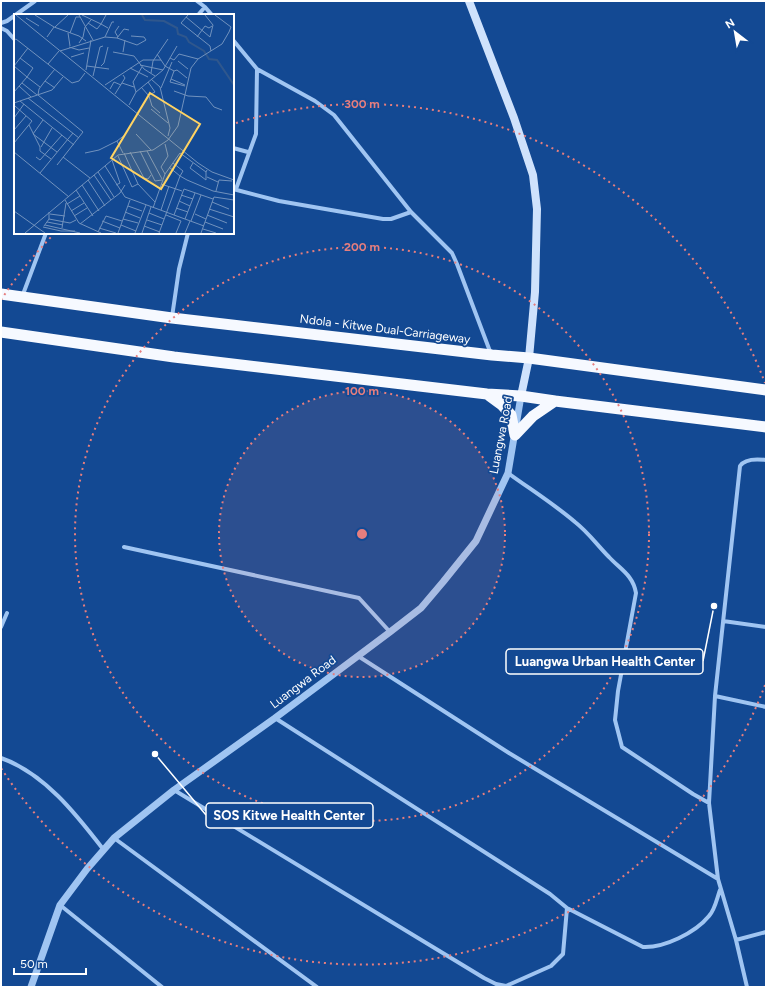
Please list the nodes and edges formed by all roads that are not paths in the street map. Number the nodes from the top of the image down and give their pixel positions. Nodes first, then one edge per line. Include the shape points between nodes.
1 (35, 1) edge
2 (197, 1) edge
3 (469, 1) edge
4 (204, 6) junction
5 (17, 14) edge
6 (199, 14) edge
7 (211, 14) edge
8 (14, 16) edge
9 (1, 23) edge
10 (1, 28) edge
11 (14, 39) edge
12 (234, 41) edge
13 (257, 69) junction
14 (234, 148) edge
15 (248, 152) junction
16 (234, 189) edge
17 (410, 212) junction
18 (46, 234) edge
19 (188, 234) edge
20 (1, 294) edge
21 (21, 297) junction
22 (172, 318) junction
23 (1, 332) edge
24 (492, 355) junction
25 (529, 358) junction
26 (766, 390) edge
27 (487, 394) junction
28 (521, 396) junction
29 (555, 401) junction
30 (766, 428) edge
31 (515, 435) junction
32 (766, 460) edge
33 (508, 473) junction
34 (124, 547) dead end
35 (7, 613) dead end
36 (723, 621) junction
37 (1, 627) edge
38 (766, 627) edge
39 (390, 632) junction
40 (358, 656) junction
41 (715, 696) junction
42 (766, 707) edge
43 (275, 718) junction
44 (1, 758) edge
45 (174, 790) junction
46 (709, 803) junction
47 (114, 838) junction
48 (103, 848) junction
49 (718, 879) junction
50 (720, 889) junction
51 (60, 905) junction
52 (567, 908) junction
53 (766, 932) edge
54 (736, 940) junction
55 (31, 987) edge
56 (162, 987) edge
57 (317, 987) edge
58 (747, 987) edge

1 - 5 street
2 - 4 street
3 - 25 main road, Luangwa Road via 533,175 537,209 536,292
4 - 6 street
4 - 7 street
8 - 9 street
10 - 11 street
12 - 13 street
13 - 15 street via 256,134
13 - 17 street via 315,101 334,115
14 - 15 street
15 - 16 street
16 - 17 street via 280,201 383,219 391,219
17 - 24 street via 455,258
18 - 21 street
19 - 22 street via 179,269
20 - 21 highway, Ndola - Kitwe Dual-Carriageway
21 - 22 highway, Ndola - Kitwe Dual-Carriageway
22 - 24 highway, Ndola - Kitwe Dual-Carriageway
23 - 27 highway via 174,357
24 - 25 highway, Ndola - Kitwe Dual-Carriageway
25 - 26 highway, Ndola - Kitwe Dual-Carriageway
25 - 28 main road, Luangwa Road
27 - 28 highway
27 - 31 highway via 510,415
28 - 29 highway
28 - 31 street, Luangwa Road
29 - 30 highway
29 - 31 highway via 533,416
31 - 33 street, Luangwa Road
32 - 36 street via 746,461 740,466
33 - 39 street, Luangwa Road via 476,541 421,608
33 - 46 street via 576,522 631,578 636,593 615,720 622,747
34 - 39 street via 359,598
35 - 37 street
36 - 38 street
36 - 41 street
39 - 40 street, Luangwa Road
40 - 43 street, Luangwa Road
40 - 49 street via 509,753
41 - 42 street
41 - 46 street
43 - 45 street, Luangwa Road
43 - 52 street via 550,894
44 - 48 street via 32,774 73,811
45 - 47 street, Luangwa Road
45 - 52 street via 496,984 506,986 551,966 563,954
46 - 49 street
47 - 48 street, Luangwa Road
47 - 57 street
48 - 51 street, Luangwa Road
49 - 50 street
50 - 52 street via 710,915 700,924 687,934 653,947 643,947
50 - 54 street
51 - 55 street, Luangwa Road
51 - 56 street
53 - 54 street
54 - 58 street

